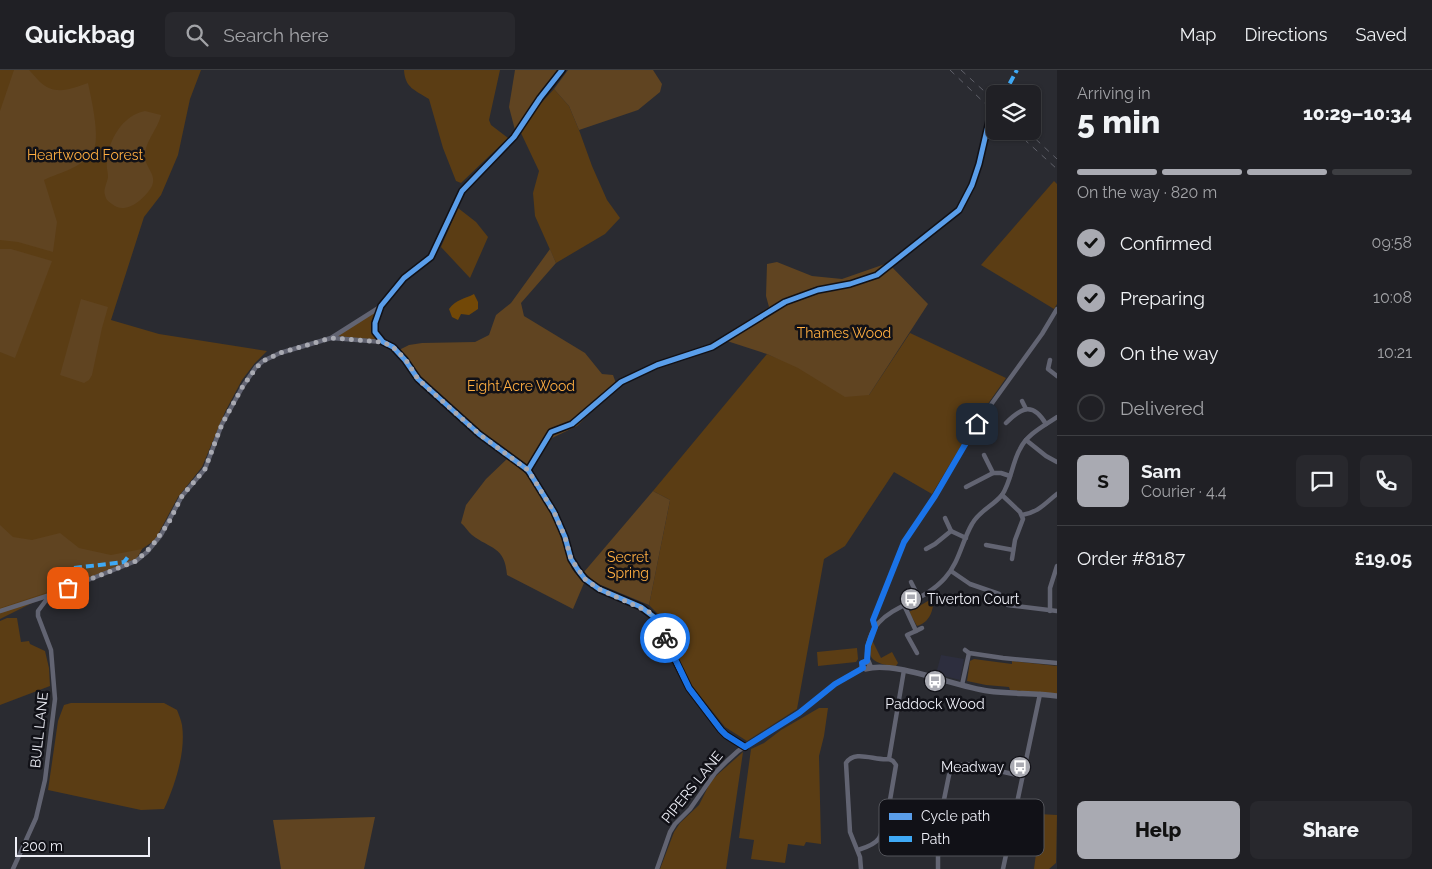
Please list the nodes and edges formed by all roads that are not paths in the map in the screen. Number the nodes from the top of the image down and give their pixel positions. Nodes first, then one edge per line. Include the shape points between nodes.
1 (562, 70) edge
2 (381, 306) junction
3 (1057, 309) edge
4 (331, 338) junction
5 (383, 342) junction
6 (1050, 360) dead end
7 (1057, 376) edge
8 (1022, 401) dead end
9 (1026, 409) junction
10 (1057, 417) edge
11 (1006, 423) dead end
12 (1046, 424) junction
13 (1026, 440) junction
14 (984, 455) dead end
15 (1057, 462) edge
16 (993, 473) junction
17 (1010, 476) junction
18 (966, 487) dead end
19 (1057, 494) edge
20 (1002, 495) junction
21 (1022, 515) junction
22 (945, 518) dead end
23 (951, 531) junction
24 (966, 538) junction
25 (986, 545) dead end
26 (926, 549) dead end
27 (1014, 550) junction
28 (1012, 559) dead end
29 (1057, 566) edge
30 (951, 571) junction
31 (1055, 579) edge
32 (910, 582) dead end
33 (999, 594) dead end
34 (50, 595) junction
35 (919, 598) junction
36 (1008, 604) dead end
37 (904, 605) junction
38 (0, 611) edge
39 (1050, 611) junction
40 (1057, 611) edge
41 (875, 627) junction
42 (922, 628) dead end
43 (916, 631) junction
44 (917, 654) dead end
45 (1057, 662) edge
46 (869, 664) junction
47 (863, 668) joint
48 (904, 670) junction
49 (962, 685) junction
50 (1040, 694) junction
51 (1057, 696) edge
52 (745, 747) junction
53 (889, 759) junction
54 (1022, 776) junction
55 (890, 799) edge
56 (944, 799) edge
57 (1018, 799) edge
58 (879, 840) edge
59 (858, 850) junction
60 (938, 856) edge
61 (1007, 856) edge
62 (13, 869) edge
63 (657, 869) edge
64 (861, 869) edge
65 (938, 869) edge
66 (1004, 869) edge

1 - 2 street via 514,137 462,191 431,257 404,278
2 - 4 street
2 - 5 street via 374,328
3 - 41 street via 977,424 904,542 873,620
4 - 5 street
4 - 34 street via 280,353 256,368 222,424 205,469 182,496 169,522 147,552 136,561
5 - 52 street via 393,347 418,379 479,434 528,470 554,512 571,559 585,579 654,617 689,688 721,730
6 - 7 street via 1048,369
8 - 9 street
9 - 11 street via 1017,412
9 - 12 street via 1038,413
10 - 12 street
12 - 13 street
13 - 15 street
13 - 17 street
14 - 16 street
16 - 17 street
16 - 18 street
17 - 20 street
19 - 21 street via 1042,508
20 - 21 street
20 - 24 street via 979,514
21 - 27 street
22 - 23 street
23 - 24 street
23 - 26 street
24 - 30 street
25 - 27 street
27 - 28 street
29 - 31 street
30 - 33 street via 970,584
30 - 35 street
31 - 39 street
32 - 35 street
34 - 38 street
34 - 62 street, BULL LANE via 38,610 38,616 51,650 56,699 45,780 36,818
35 - 37 street
36 - 39 street
37 - 41 street via 889,612
37 - 43 street
39 - 40 street
41 - 46 street via 868,646
42 - 43 street
43 - 44 street via 907,635
45 - 49 street via 967,651
46 - 47 street via 867,669
46 - 48 street
47 - 52 street, PIPERS LANE
48 - 49 street
48 - 53 street
49 - 50 street via 988,691
50 - 51 street
50 - 54 street
52 - 63 street, PIPERS LANE via 715,773 690,809 675,824
53 - 55 street via 896,765
53 - 59 street via 856,756 846,763 850,832
54 - 56 street via 961,764 949,775
54 - 57 street
58 - 59 street
59 - 64 street
60 - 65 street
61 - 66 street

